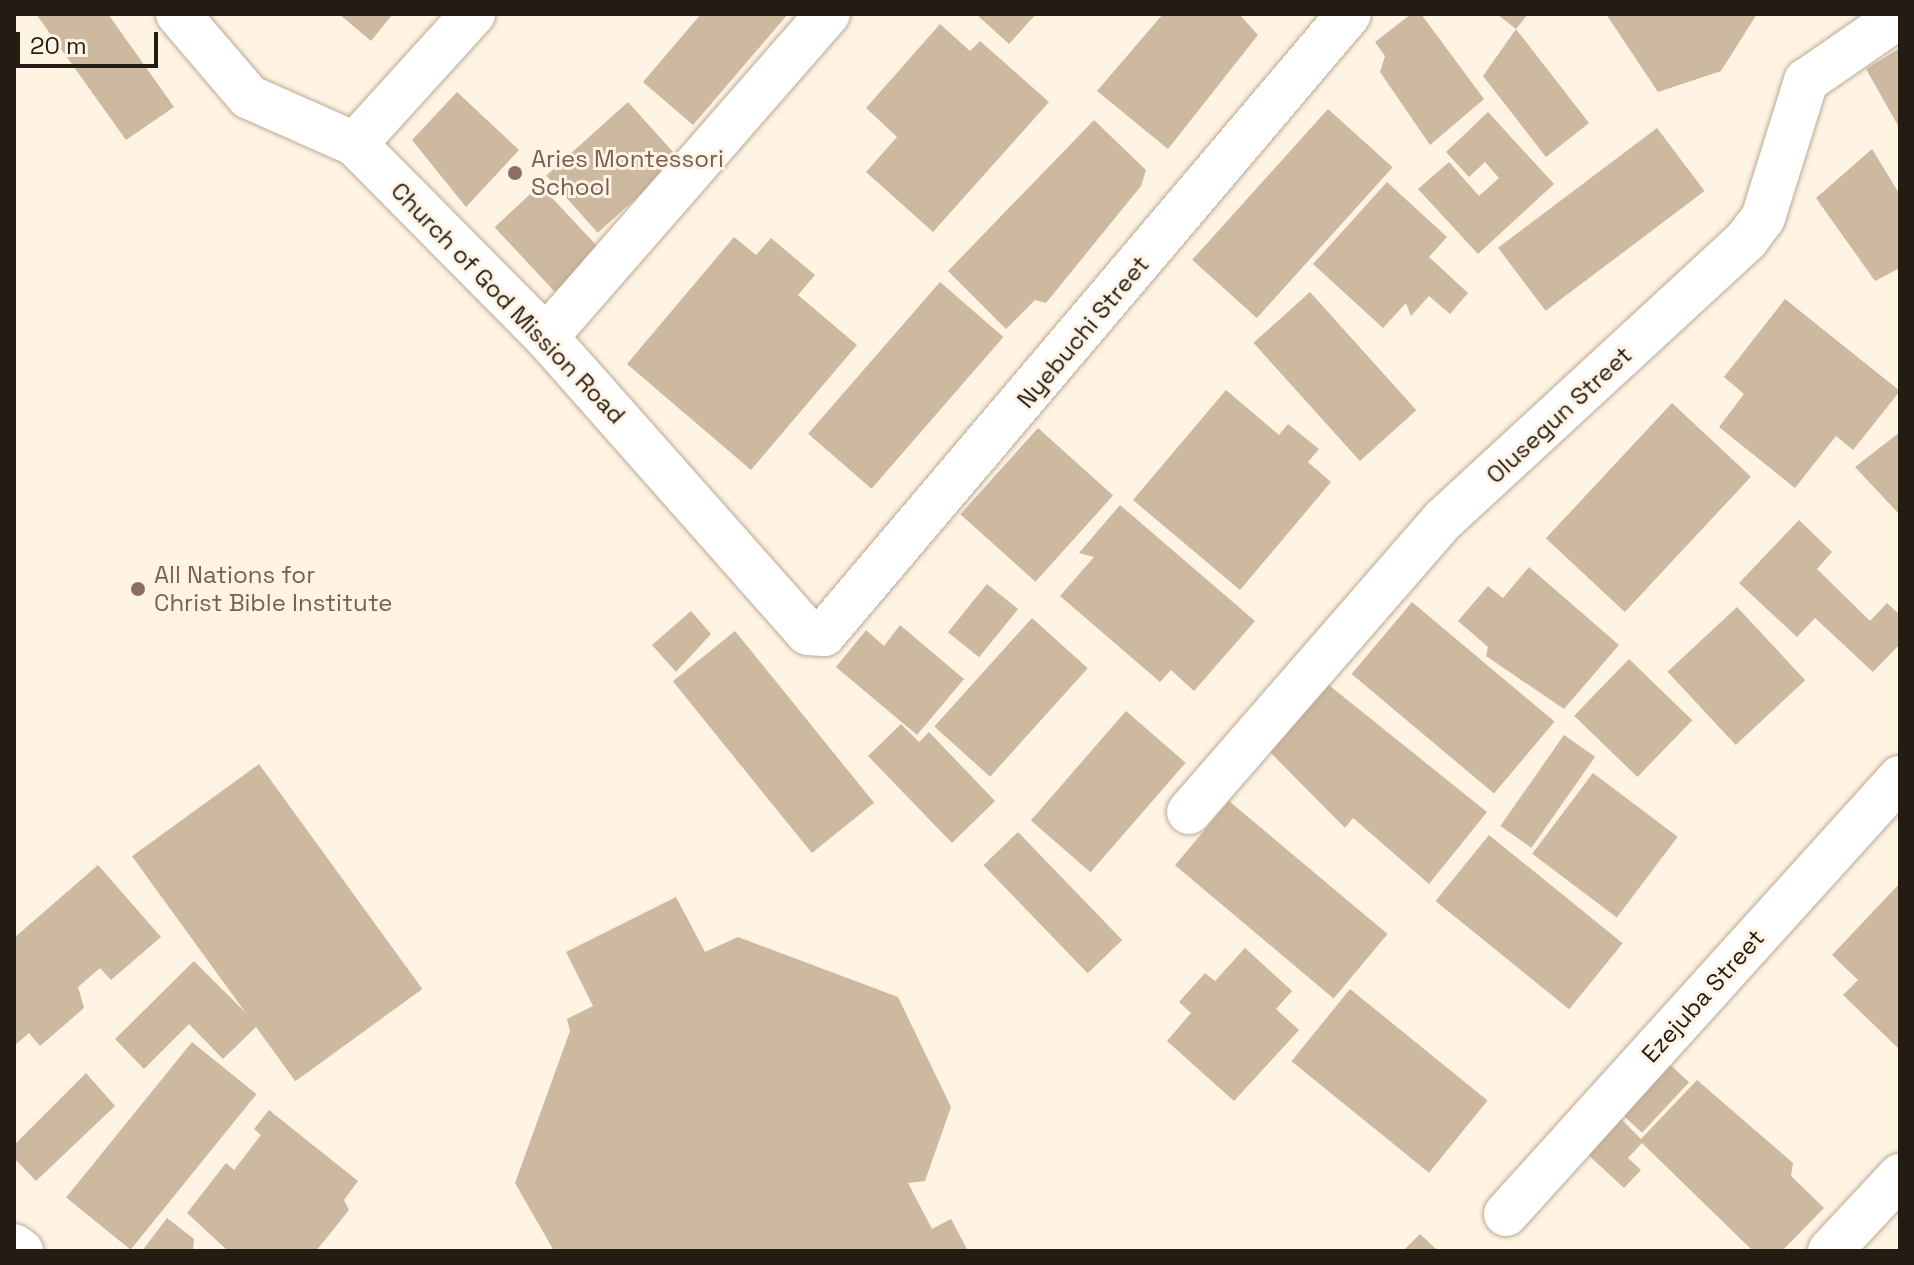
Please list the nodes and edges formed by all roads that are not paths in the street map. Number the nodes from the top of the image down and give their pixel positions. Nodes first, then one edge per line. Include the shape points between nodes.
1 (178, 14) edge
2 (473, 14) edge
3 (828, 14) edge
4 (1349, 14) edge
5 (1900, 16) edge
6 (355, 144) junction
7 (546, 337) junction
8 (808, 633) joint
9 (1900, 778) edge
10 (1189, 812) dead end
11 (1900, 1176) edge
12 (1506, 1214) dead end
13 (14, 1246) edge
14 (21, 1251) edge
15 (1830, 1251) edge

1 - 6 street, Church of God Mission Road via 249,97
2 - 6 street
3 - 7 street
4 - 8 street, Nyebuchi Street via 838,625
5 - 10 street, Olusegun Street via 1806,81 1763,218 1747,239 1443,520
6 - 7 street, Church of God Mission Road
7 - 8 street, Church of God Mission Road
9 - 12 street, Ezejuba Street
11 - 15 street
13 - 14 street

